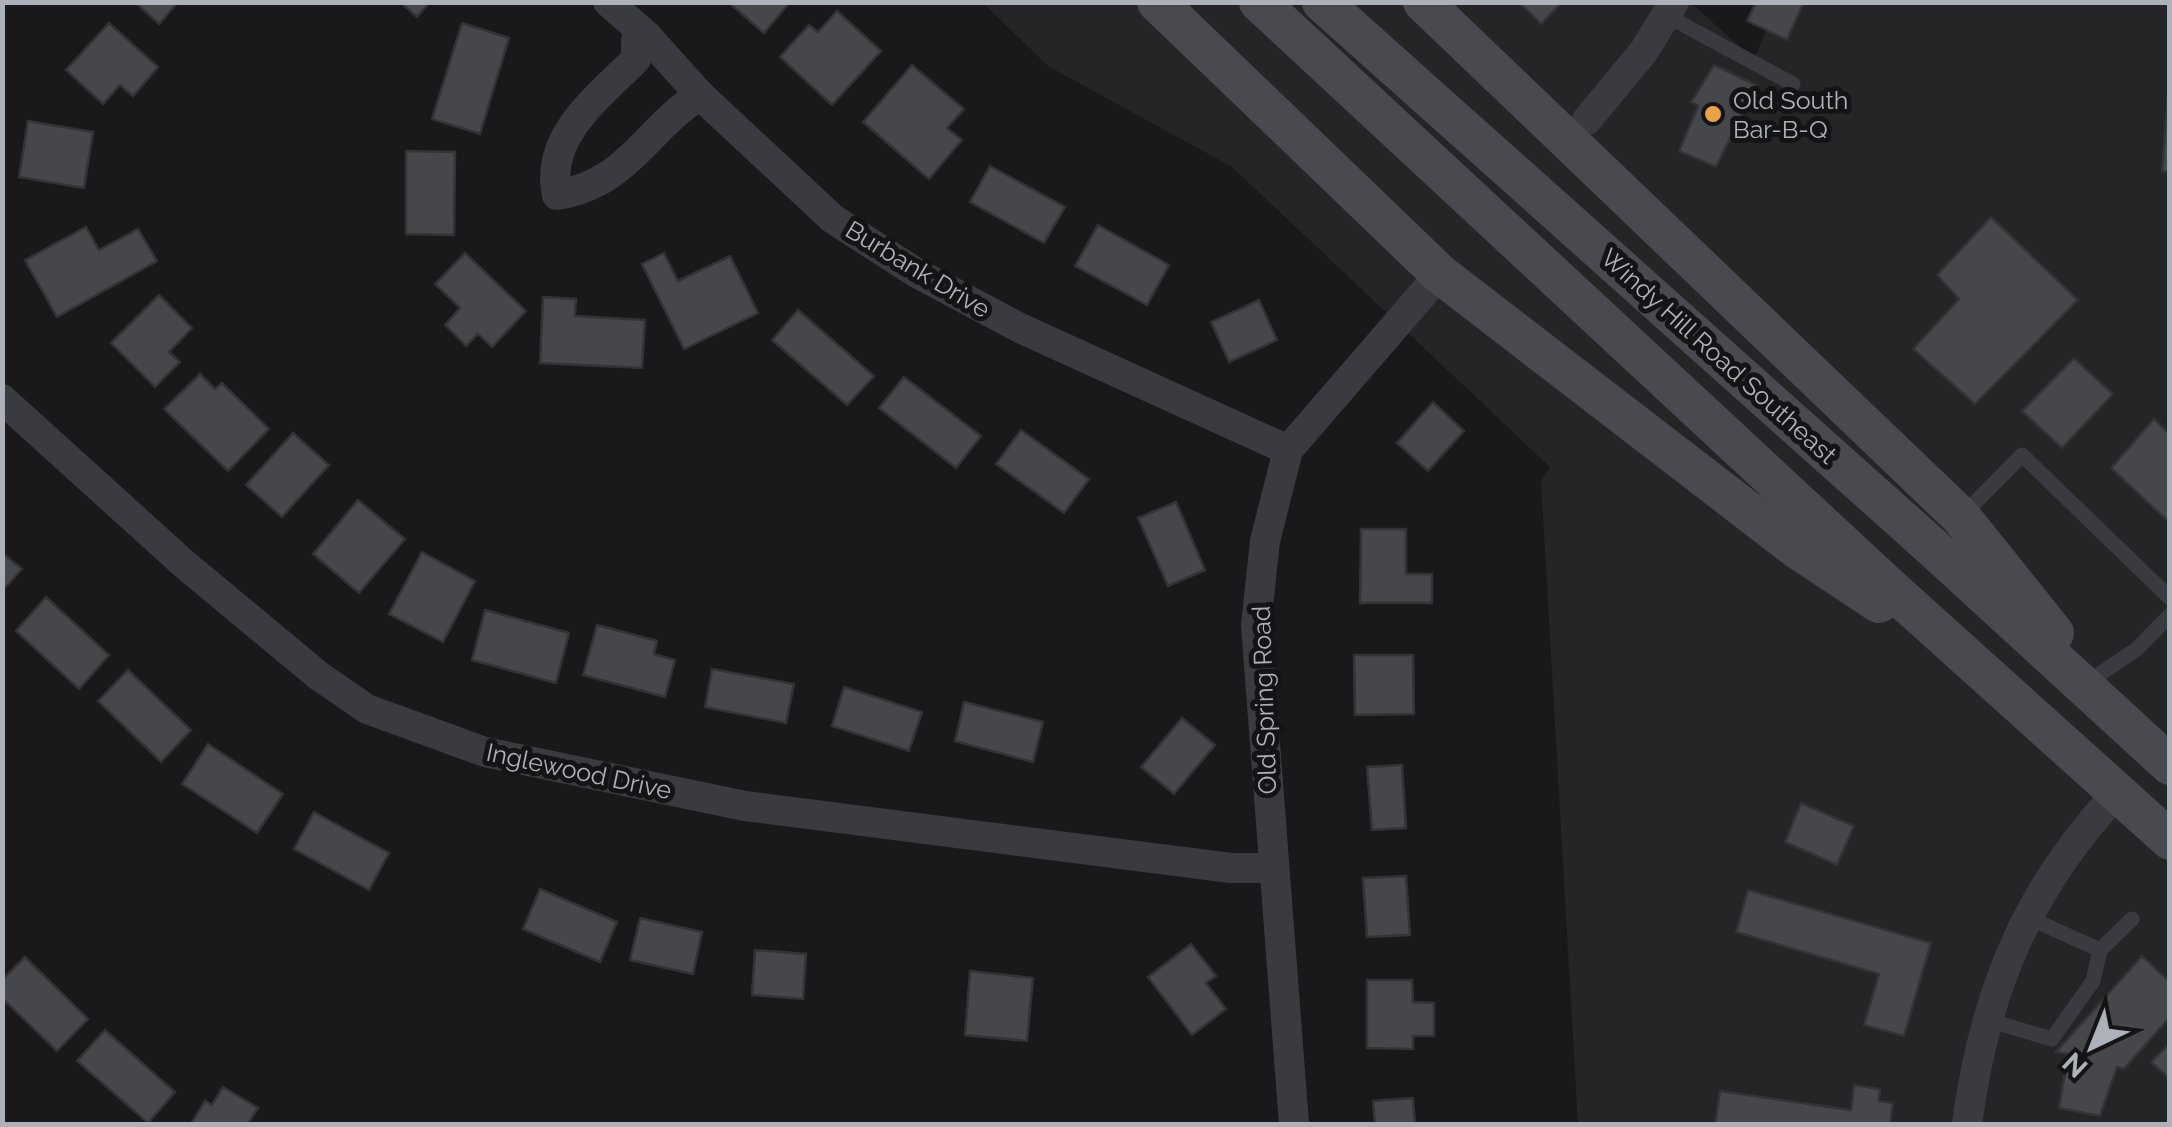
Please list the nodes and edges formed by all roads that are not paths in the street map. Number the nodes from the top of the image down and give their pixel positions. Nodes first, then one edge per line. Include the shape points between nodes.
1 (608, 2) edge
2 (1157, 2) edge
3 (1259, 2) edge
4 (1322, 2) edge
5 (1423, 2) edge
6 (1670, 9) edge
7 (646, 35) junction
8 (1793, 84) dead end
9 (700, 96) junction
10 (1587, 120) dead end
11 (1440, 274) junction
12 (2, 398) edge
13 (1288, 450) junction
14 (1961, 517) junction
15 (2170, 598) edge
16 (2170, 614) edge
17 (1960, 652) junction
18 (2091, 680) junction
19 (2114, 712) junction
20 (2164, 749) edge
21 (2118, 792) junction
22 (2170, 840) edge
23 (1272, 868) junction
24 (2027, 918) junction
25 (2132, 919) dead end
26 (2100, 950) junction
27 (1986, 1020) junction
28 (1294, 1124) edge
29 (1967, 1124) edge

1 - 7 street, Burbank Drive
2 - 11 main road, Windy Hill Road Southeast
3 - 17 main road, Windy Hill Road Southeast
4 - 19 main road, Windy Hill Road Southeast
5 - 14 main road, Windy Hill Road Southeast
6 - 8 lane
6 - 10 street
7 - 9 street, Burbank Drive
7 - 9 street via 636,40 636,59 573,124 556,154 557,195 580,191 624,167
9 - 13 street, Burbank Drive via 834,219 915,272 1020,328
11 - 13 street, Old Spring Road
11 - 17 main road, Windy Hill Road Southeast via 1796,548
12 - 23 street, Inglewood Drive via 183,563 366,709 485,752 745,806
13 - 23 street, Old Spring Road via 1265,541 1256,625
14 - 15 lane via 2022,455
14 - 18 main road, Windy Hill Road Southeast
16 - 18 lane via 2138,649
17 - 21 main road, Windy Hill Road Southeast
18 - 19 main road, Windy Hill Road Southeast
19 - 20 main road, Windy Hill Road Southeast
21 - 22 main road, Windy Hill Road Southeast
21 - 24 street via 2062,858
23 - 28 street, Old Spring Road
24 - 26 lane
24 - 27 street
25 - 26 lane
26 - 27 lane via 2093,981 2052,1039
27 - 29 street

